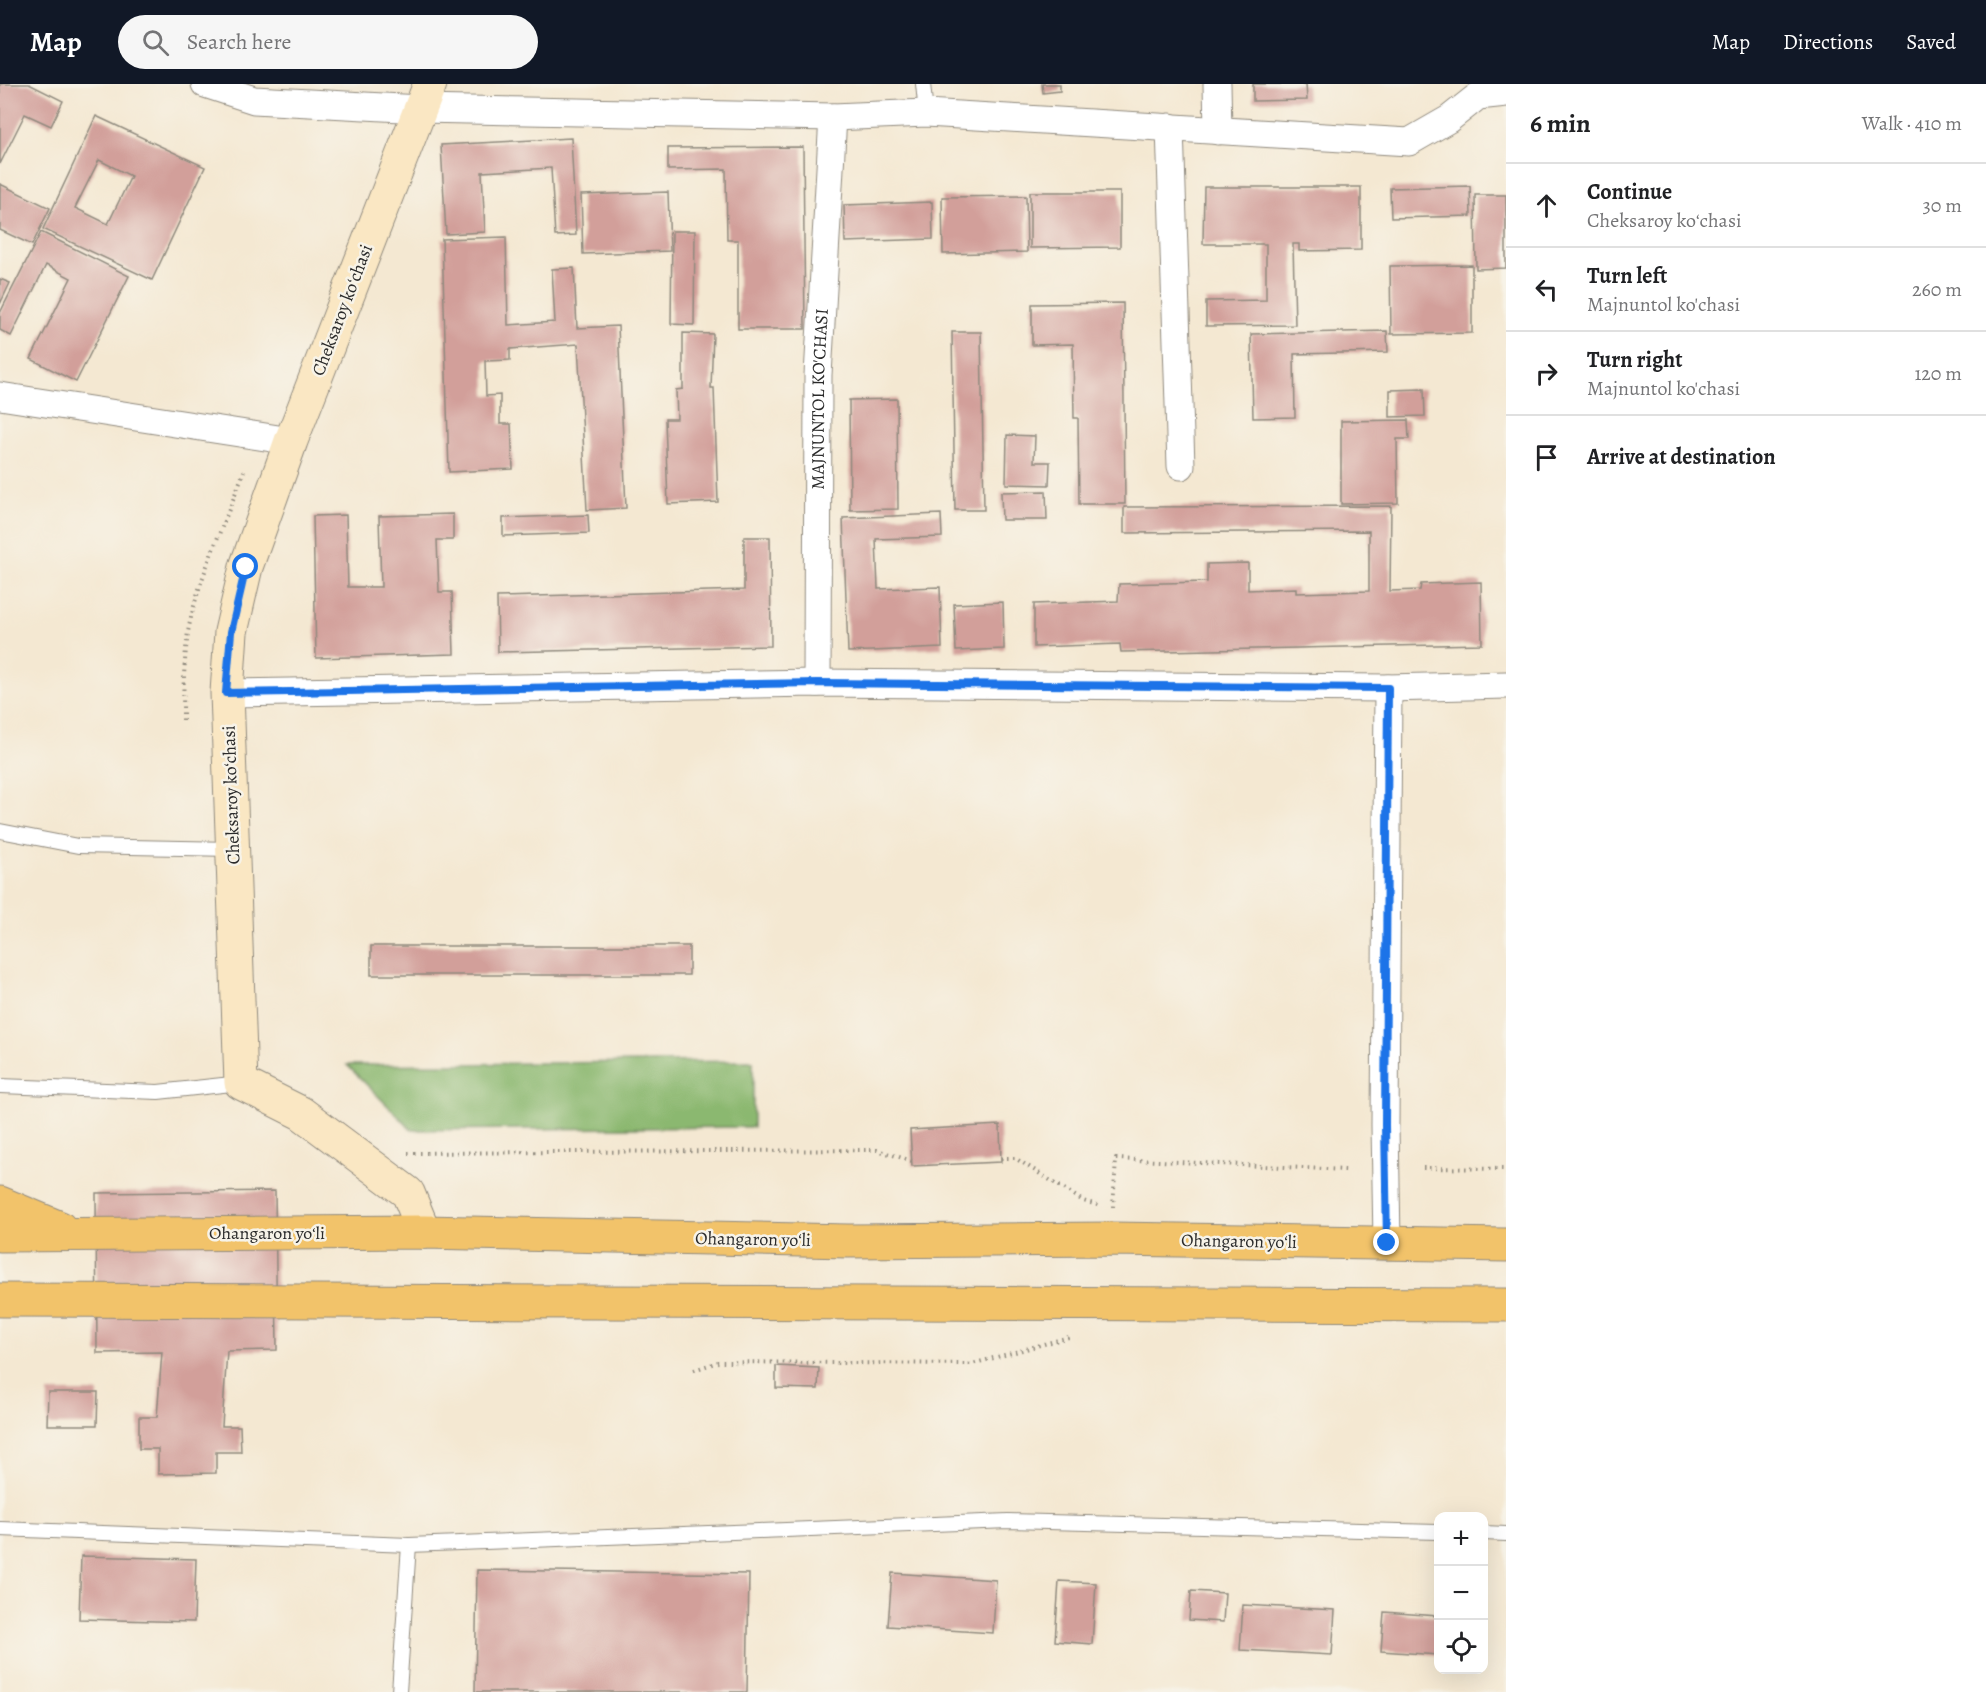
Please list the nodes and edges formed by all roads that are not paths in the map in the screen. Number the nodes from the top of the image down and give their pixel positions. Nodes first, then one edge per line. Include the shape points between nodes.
1 (205, 84) edge
2 (923, 84) edge
3 (1217, 84) edge
4 (1506, 93) edge
5 (425, 97) edge
6 (926, 113) junction
7 (833, 117) junction
8 (1170, 128) junction
9 (1218, 130) junction
10 (0, 396) edge
11 (291, 441) junction
12 (1181, 466) dead end
13 (817, 683) junction
14 (1506, 685) edge
15 (1388, 688) junction
16 (226, 693) junction
17 (0, 831) edge
18 (233, 849) junction
19 (241, 1083) junction
20 (0, 1086) edge
21 (0, 1203) edge
22 (424, 1232) junction
23 (76, 1234) junction
24 (0, 1235) edge
25 (1387, 1243) junction
26 (1506, 1245) edge
27 (0, 1300) edge
28 (1506, 1305) edge
29 (0, 1529) edge
30 (1434, 1532) edge
31 (1488, 1533) edge
32 (1506, 1534) edge
33 (410, 1545) junction
34 (399, 1692) edge

1 - 5 street via 254,100
2 - 6 lane
3 - 9 street
4 - 9 street via 1478,96 1449,119 1409,142
5 - 7 street
5 - 11 street, Cheksaroy koʻchasi
6 - 7 street
6 - 8 street
7 - 13 street, MAJNUNTOL KO'CHASI via 818,375
8 - 9 street
8 - 12 street
10 - 11 street
11 - 16 street, Cheksaroy koʻchasi via 246,567 231,632
13 - 15 street
13 - 16 street
14 - 15 street
15 - 25 street
16 - 18 street, Cheksaroy koʻchasi
17 - 18 lane via 78,846
18 - 19 street, Cheksaroy koʻchasi
19 - 20 lane via 158,1092
19 - 22 street via 301,1113 408,1193
21 - 23 highway
22 - 23 highway, Ohangaron yoʻli
22 - 25 highway, Ohangaron yoʻli via 848,1240
23 - 24 highway, Ohangaron yoʻli
25 - 26 highway, Ohangaron yoʻli
27 - 28 highway
29 - 33 lane
30 - 33 lane via 1008,1521
31 - 32 lane
33 - 34 lane

